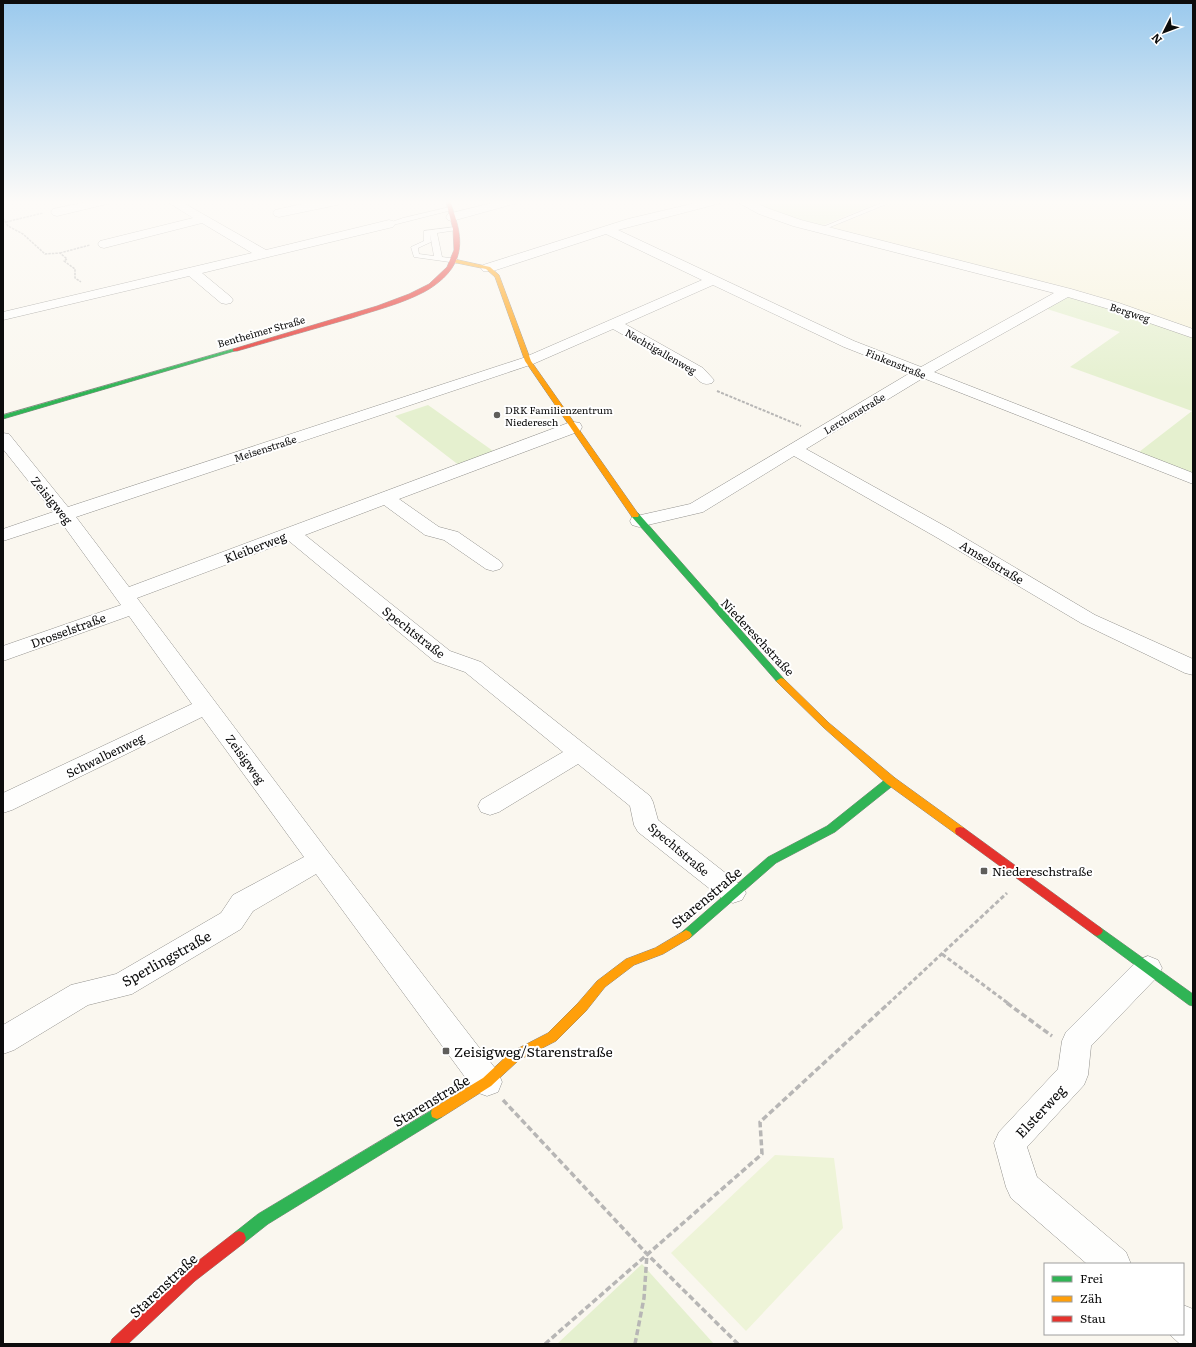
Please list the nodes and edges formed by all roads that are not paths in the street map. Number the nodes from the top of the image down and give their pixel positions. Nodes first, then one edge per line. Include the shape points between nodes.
1 (222, 264) edge
2 (452, 264) edge
3 (468, 264) edge
4 (501, 264) edge
5 (679, 264) edge
6 (957, 264) edge
7 (488, 268) junction
8 (192, 271) junction
9 (713, 280) junction
10 (1066, 292) junction
11 (226, 300) dead end
12 (3, 316) edge
13 (614, 324) junction
14 (1193, 334) edge
15 (528, 361) junction
16 (921, 373) junction
17 (706, 380) road end
18 (3, 417) edge
19 (574, 428) junction
20 (3, 438) edge
21 (794, 448) junction
22 (1193, 479) edge
23 (386, 498) junction
24 (65, 515) junction
25 (639, 521) junction
26 (291, 533) junction
27 (3, 536) edge
28 (493, 565) dead end
29 (130, 601) junction
30 (3, 654) edge
31 (1193, 668) edge
32 (207, 706) junction
33 (579, 753) junction
34 (890, 781) junction
35 (3, 804) edge
36 (490, 806) dead end
37 (320, 860) junction
38 (733, 893) junction
39 (1148, 968) junction
40 (1193, 1001) edge
41 (3, 1041) edge
42 (487, 1082) junction
43 (1113, 1263) edge
44 (1184, 1324) edge
45 (1193, 1331) edge
46 (117, 1344) edge

1 - 8 street
2 - 18 street, Bentheimer Straße via 446,273 428,287 401,300
3 - 7 street
4 - 7 street
5 - 9 street, Finkenstraße
6 - 10 street, Bergweg
7 - 15 street, Niedereschstraße via 497,276
8 - 11 street
8 - 12 street
9 - 13 street, Nachtigallenweg
9 - 16 street, Finkenstraße via 849,344
10 - 14 street, Bergweg
10 - 16 street, Lerchenstraße
13 - 15 street, Nachtigallenweg
13 - 17 street, Nachtigallenweg via 698,371
15 - 19 street, Niedereschstraße
15 - 24 street, Meisenstraße
16 - 21 street, Lerchenstraße
16 - 22 street, Finkenstraße
19 - 23 street, Kleiberweg
19 - 25 street, Niedereschstraße
20 - 24 street, Zeisigweg
21 - 25 street, Lerchenstraße via 696,508
21 - 31 street, Amselstraße via 1088,619
23 - 26 street, Kleiberweg
23 - 28 street via 432,531 451,536
24 - 27 street, Meisenstraße
24 - 29 street, Zeisigweg
25 - 34 street, Niedereschstraße via 770,671
26 - 29 street, Kleiberweg
26 - 33 street, Spechtstraße via 442,656 473,667
29 - 30 street, Drosselstraße
29 - 32 street, Zeisigweg
32 - 35 street, Schwalbenweg
32 - 37 street, Zeisigweg
33 - 36 street
33 - 38 street, Spechtstraße via 642,802 647,825
34 - 38 street, Starenstraße via 831,829 772,860
34 - 39 street, Niedereschstraße
37 - 41 street, Sperlingstraße via 243,903 231,921 122,985 81,994
37 - 42 street, Zeisigweg
38 - 42 street, Starenstraße via 687,934 659,951 630,962 601,984 552,1037 515,1056
39 - 40 street, Niedereschstraße
39 - 43 street, Elsterweg via 1077,1041 1073,1075 1010,1143 1022,1187
42 - 46 street, Starenstraße via 263,1219 190,1276
44 - 45 street

